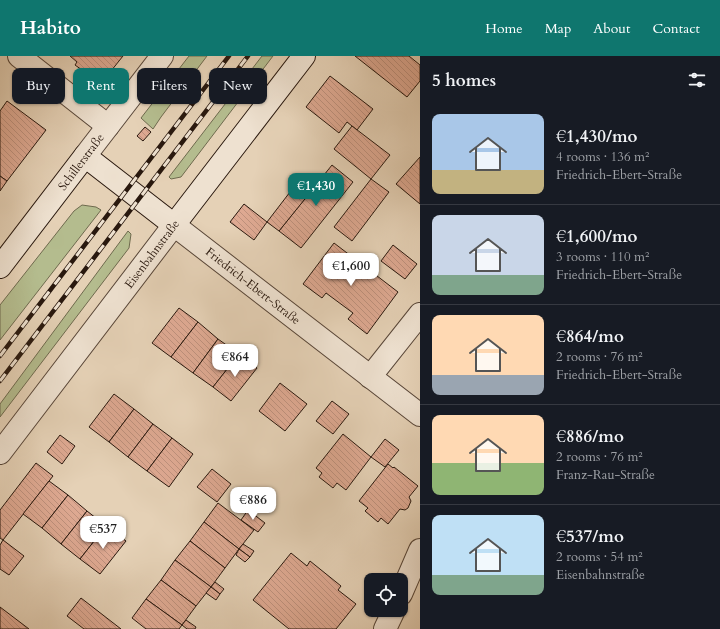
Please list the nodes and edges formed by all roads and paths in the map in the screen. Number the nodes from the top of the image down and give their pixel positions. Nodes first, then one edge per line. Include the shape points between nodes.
1 (19, 56) edge
2 (162, 56) edge
3 (304, 56) edge
4 (108, 126) junction
5 (85, 156) junction
6 (174, 225) junction
7 (0, 267) edge
8 (420, 314) edge
9 (370, 377) junction
10 (420, 415) edge
11 (0, 453) edge
12 (420, 550) edge
13 (408, 578) edge
14 (391, 617) edge
15 (385, 629) edge

1 - 4 street
2 - 4 street, Schillerstraße
3 - 6 street, Eisenbahnstraße
4 - 5 street, Schillerstraße
5 - 6 street, Friedrich-Ebert-Straße
5 - 7 street, Schillerstraße
6 - 9 street, Friedrich-Ebert-Straße
6 - 11 street, Eisenbahnstraße
8 - 9 street
9 - 10 street, Friedrich-Ebert-Straße
12 - 13 street
14 - 15 street

